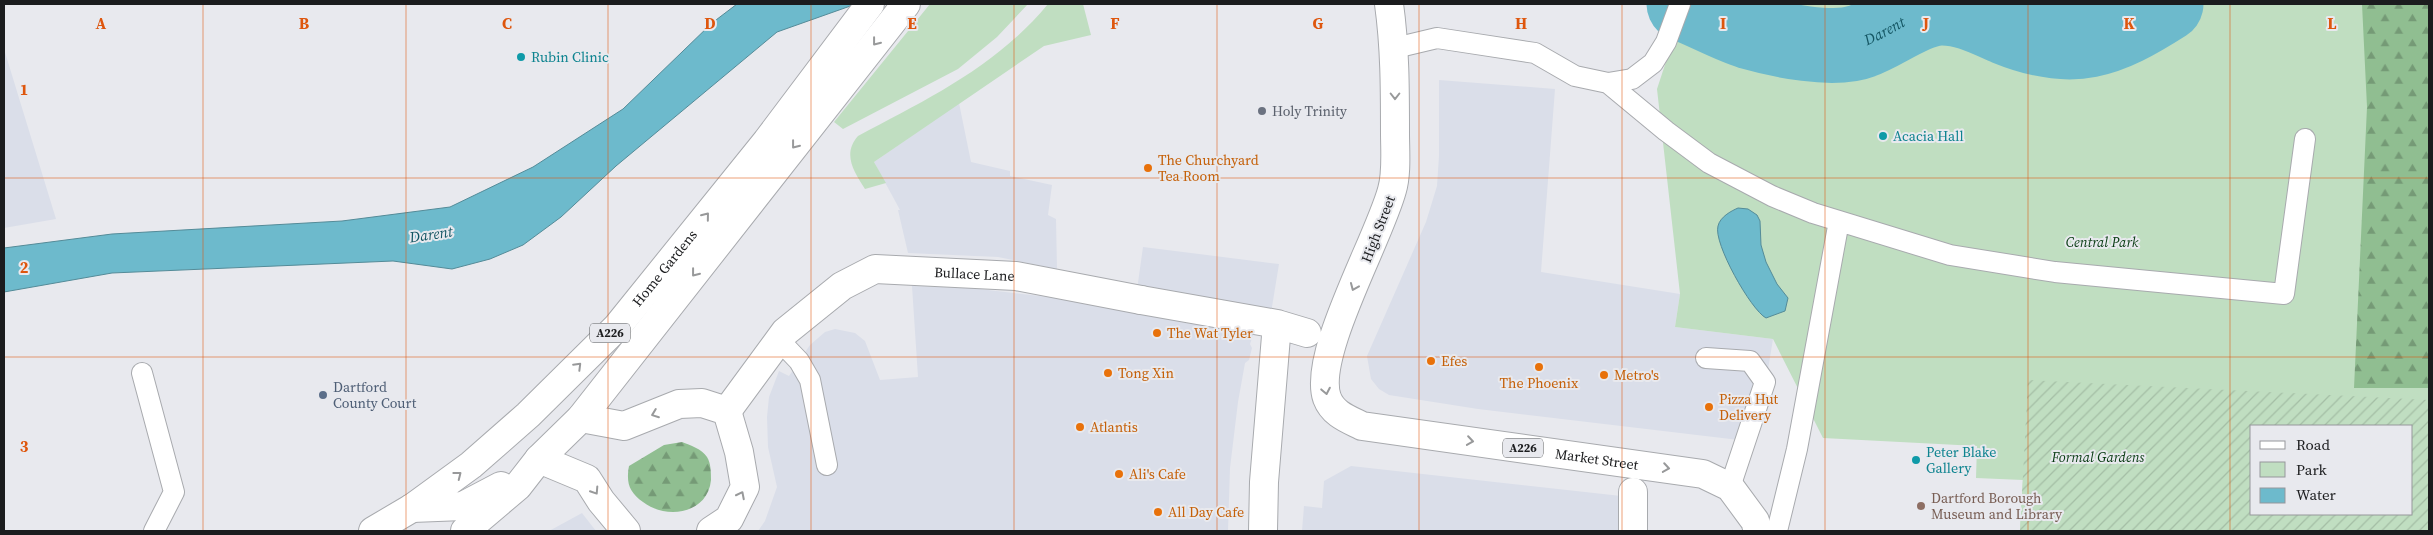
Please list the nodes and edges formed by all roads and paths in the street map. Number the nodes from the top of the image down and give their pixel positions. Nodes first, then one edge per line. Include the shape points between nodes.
1 (870, 4) edge
2 (906, 4) edge
3 (1389, 4) edge
4 (1680, 4) edge
5 (1395, 48) junction
6 (1608, 83) junction
7 (815, 100) junction
8 (2305, 139) dead end
9 (1839, 221) junction
10 (1277, 324) junction
11 (1307, 333) dead end
12 (779, 340) junction
13 (1332, 344) joint
14 (1706, 358) dead end
15 (142, 373) dead end
16 (727, 411) junction
17 (581, 418) junction
18 (539, 459) junction
19 (827, 465) dead end
20 (1730, 487) junction
21 (1633, 492) dead end
22 (412, 508) junction
23 (154, 531) edge
24 (374, 531) edge
25 (465, 531) edge
26 (626, 531) edge
27 (711, 531) edge
28 (1263, 531) edge
29 (1633, 531) edge
30 (1758, 531) edge
31 (1777, 531) edge

1 - 7 main road, Home Gardens / A226
2 -> 7 main road, Home Gardens / A226
3 - 5 main road, A226
4 - 6 lane via 1666,42 1653,63 1632,79
5 - 6 lane via 1437,38 1536,53 1575,76
5 -> 13 main road, High Street / A226 via 1393,188
6 - 9 lane via 1709,163 1772,196
7 -> 17 main road, Home Gardens / A226
22 -> 7 main road, Home Gardens / A226 via 455,478 521,421 617,327
8 - 9 lane via 2284,294 2054,272 1950,255
9 - 31 lane via 1797,449
10 - 11 main road
10 - 12 main road, Bullace Lane via 1016,276 875,269 842,286
10 - 28 main road
12 - 16 main road, Bullace Lane
12 - 19 lane via 799,361 810,380
13 -> 20 main road, Market Street / A226 via 1324,376 1327,399 1338,415 1362,426 1703,474
14 - 20 lane via 1750,360 1765,382
15 - 23 lane via 174,492
16 -> 17 main road via 702,403 679,404 624,426
27 -> 16 main road via 728,519 745,487
17 - 18 main road, Home Gardens / A226
18 - 22 main road via 505,484 463,506
18 - 25 main road, Home Gardens / A226 via 518,486
18 -> 26 main road via 587,479
20 - 30 main road, Market Street / A226 via 1755,521
21 - 29 main road
22 - 24 main road, Home Gardens / A226

